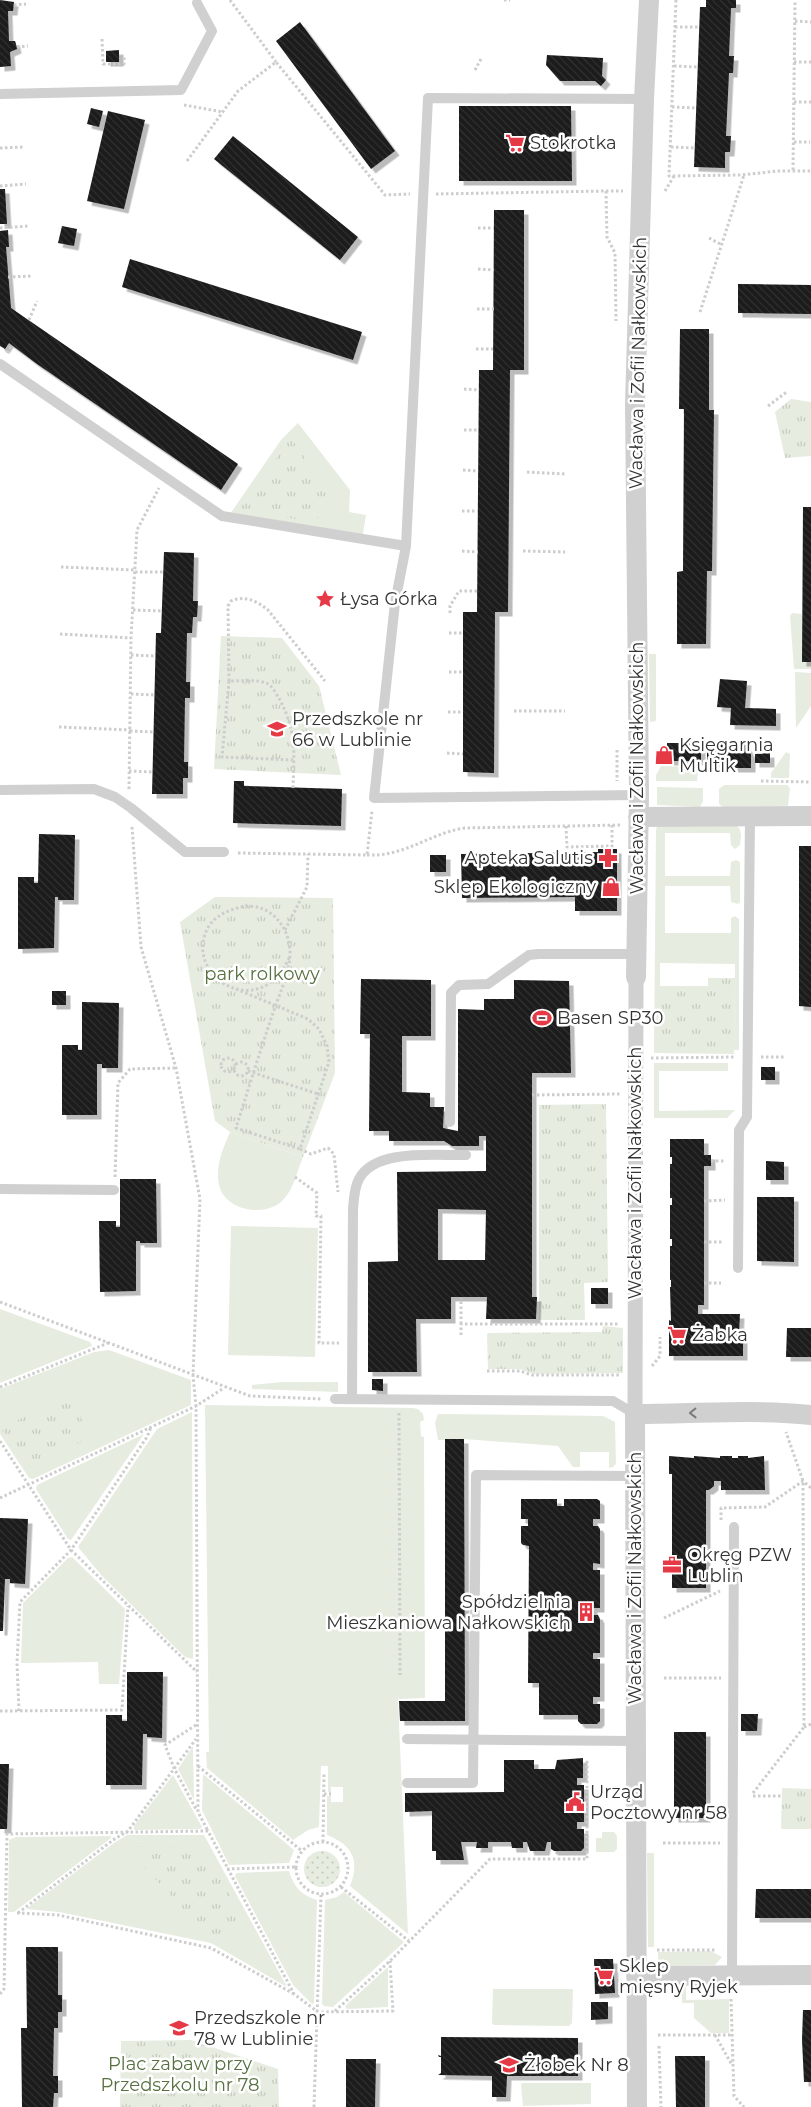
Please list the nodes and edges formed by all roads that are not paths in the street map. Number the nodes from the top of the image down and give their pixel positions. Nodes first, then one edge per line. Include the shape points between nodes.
1 (648, 0) edge
2 (197, 3) dead end
3 (0, 94) edge
4 (644, 99) junction
5 (0, 364) edge
6 (406, 546) junction
7 (0, 790) edge
8 (639, 795) junction
9 (750, 816) junction
10 (811, 816) edge
11 (638, 817) junction
12 (224, 852) road end
13 (636, 954) junction
14 (636, 977) joint
15 (450, 1122) dead end
16 (466, 1156) dead end
17 (0, 1189) edge
18 (114, 1190) road end
19 (738, 1268) dead end
20 (335, 1399) road end
21 (352, 1399) junction
22 (634, 1414) junction
23 (811, 1415) edge
24 (634, 1476) junction
25 (734, 1527) dead end
26 (407, 1739) dead end
27 (474, 1740) junction
28 (635, 1741) junction
29 (407, 1783) dead end
30 (811, 1975) edge
31 (636, 1976) junction
32 (732, 1976) junction
33 (636, 2107) edge

1 - 4 street, Wacława i Zofii Nałkowskich
2 - 3 lane via 212,31 181,90
4 - 6 lane via 428,98
4 - 8 street, Wacława i Zofii Nałkowskich via 635,404
5 - 6 lane via 222,516
6 - 8 lane via 394,603 374,798 586,792
7 - 12 lane via 94,788 131,808 185,852
8 - 11 street, Wacława i Zofii Nałkowskich
9 - 10 street
9 - 11 street
9 - 19 lane via 747,1117 739,1130
11 - 13 street, Wacława i Zofii Nałkowskich
13 - 14 street, Wacława i Zofii Nałkowskich
13 - 15 lane via 538,954 529,956 488,984 458,985 451,993
14 - 22 street, Wacława i Zofii Nałkowskich
16 - 21 lane via 394,1157 372,1166 360,1177 354,1190 353,1209
17 - 18 lane
20 - 21 lane
21 - 22 lane via 614,1401
23 -> 22 street via 785,1412
22 - 24 street, Wacława i Zofii Nałkowskich
24 - 27 lane via 476,1475
24 - 28 street, Wacława i Zofii Nałkowskich
25 - 32 lane
26 - 27 lane
27 - 28 lane
27 - 29 lane via 473,1783
28 - 31 street, Wacława i Zofii Nałkowskich
30 - 32 street
31 - 32 street
31 - 33 street, Wacława i Zofii Nałkowskich

